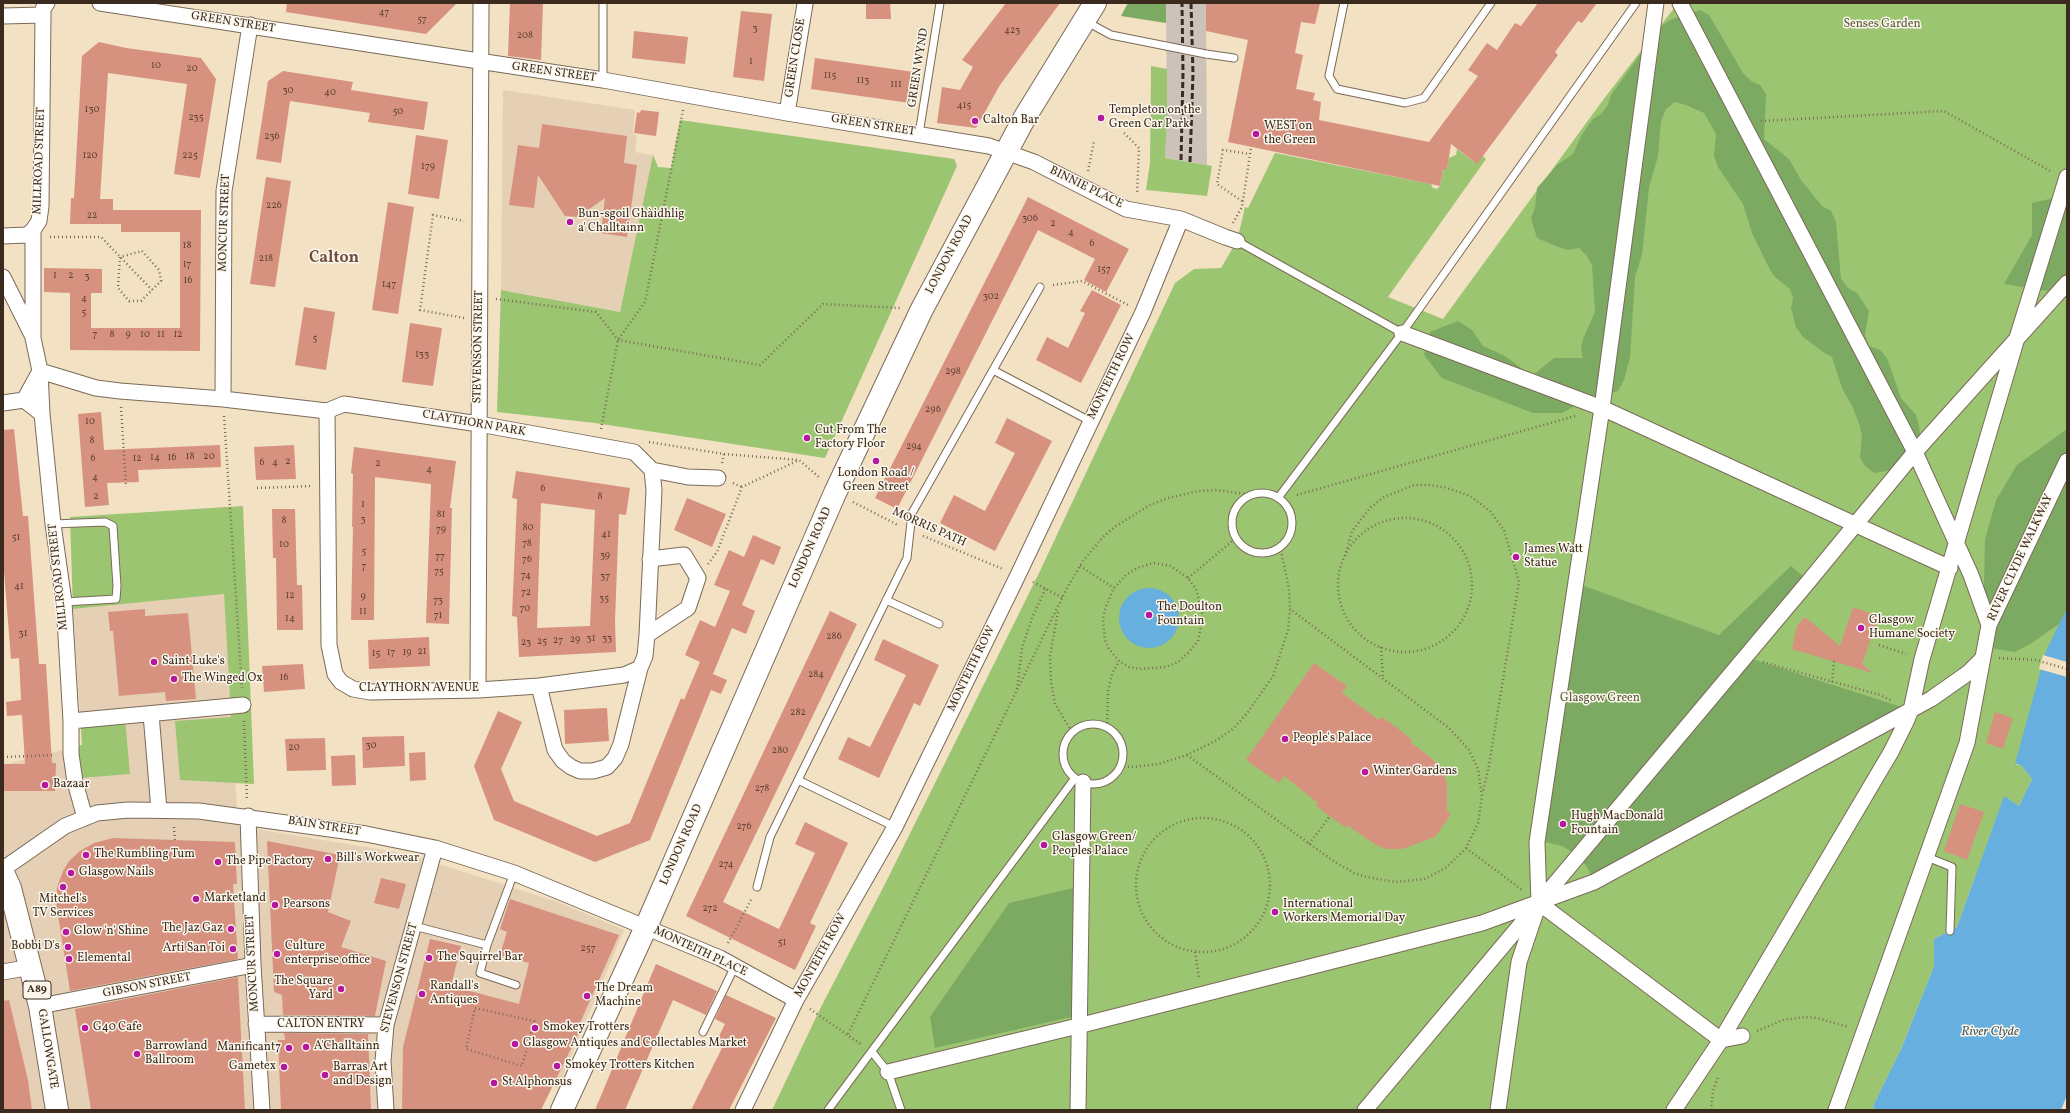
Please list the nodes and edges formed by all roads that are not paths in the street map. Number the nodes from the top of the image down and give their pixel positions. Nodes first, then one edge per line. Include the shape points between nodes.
1 (100, 3) edge
2 (481, 3) edge
3 (603, 3) edge
4 (807, 3) edge
5 (1344, 3) edge
6 (1491, 3) edge
7 (1636, 3) edge
8 (1656, 3) edge
9 (1680, 3) edge
10 (941, 4) edge
11 (45, 9) edge
12 (1089, 12) edge
13 (3, 16) edge
14 (250, 25) junction
15 (1234, 58) dead end
16 (480, 62) junction
17 (603, 80) junction
18 (787, 113) junction
19 (919, 134) junction
20 (1006, 151) junction
21 (2066, 179) edge
22 (1182, 219) junction
23 (33, 233) junction
24 (3, 236) edge
25 (1231, 239) joint
26 (3, 277) edge
27 (2067, 283) edge
28 (1040, 287) road end
29 (1402, 333) junction
30 (33, 338) junction
31 (2017, 338) junction
32 (993, 370) junction
33 (40, 371) junction
34 (223, 399) junction
35 (24, 400) junction
36 (3, 403) edge
37 (1602, 408) junction
38 (327, 411) junction
39 (42, 414) junction
40 (1090, 421) junction
41 (479, 424) junction
42 (1915, 452) junction
43 (2067, 462) edge
44 (652, 470) junction
45 (718, 478) dead end
46 (1280, 499) junction
47 (53, 524) junction
48 (1856, 525) junction
49 (1957, 545) junction
50 (650, 559) junction
51 (1950, 568) junction
52 (886, 600) junction
53 (64, 602) junction
54 (939, 624) dead end
55 (1989, 625) junction
56 (647, 635) junction
57 (1983, 658) junction
58 (640, 668) junction
59 (539, 686) junction
60 (478, 690) junction
61 (243, 705) road end
62 (1911, 710) junction
63 (151, 714) junction
64 (71, 721) junction
65 (798, 780) junction
66 (1079, 780) junction
67 (159, 810) junction
68 (248, 816) junction
69 (85, 818) junction
70 (895, 826) junction
71 (435, 848) junction
72 (1927, 857) junction
73 (3, 869) edge
74 (514, 873) junction
75 (3, 874) edge
76 (757, 887) road end
77 (1539, 903) junction
78 (414, 926) junction
79 (646, 927) junction
80 (1950, 931) dead end
81 (487, 945) junction
82 (253, 965) junction
83 (735, 966) junction
84 (31, 967) junction
85 (3, 972) edge
86 (516, 984) dead end
87 (796, 1000) junction
88 (40, 1006) junction
89 (256, 1024) junction
90 (386, 1025) junction
91 (1078, 1026) junction
92 (703, 1032) dead end
93 (1749, 1034) road end
94 (1721, 1040) junction
95 (872, 1052) junction
96 (888, 1072) junction
97 (58, 1110) edge
98 (262, 1110) edge
99 (386, 1110) edge
100 (562, 1110) edge
101 (743, 1110) edge
102 (828, 1110) edge
103 (901, 1110) edge
104 (1078, 1110) edge
105 (1365, 1110) edge
106 (1498, 1110) edge
107 (1674, 1110) edge
108 (1836, 1110) edge

1 - 14 street, GREEN STREET
2 - 16 street, STEVENSON STREET
3 - 17 lane
4 - 18 street, GREEN CLOSE
5 - 6 lane via 1329,76 1337,89 1405,103 1424,98
7 - 29 lane
8 - 37 street
9 - 42 street
10 - 19 lane, GREEN WYND
11 - 13 street
11 - 23 street, MILLROAD STREET via 41,206 39,221
12 - 15 lane, bridge via 1111,35
12 - 20 main road, LONDON ROAD via 1044,82
14 - 16 street, GREEN STREET
14 - 34 street, MONCUR STREET via 224,191
16 - 17 street, GREEN STREET
16 - 41 street, STEVENSON STREET
17 - 18 street, GREEN STREET
18 - 19 street, GREEN STREET
19 - 20 street, GREEN STREET
20 - 22 street, BINNIE PLACE via 1034,162 1126,209
20 - 79 main road, LONDON ROAD via 922,309 836,493
21 - 31 street
22 - 25 street, BINNIE PLACE
22 - 40 street, MONTEITH ROW via 1143,312
23 - 24 street via 24,236
23 - 30 street, MILLROAD STREET
25 - 29 lane
26 - 30 street
27 - 31 street
28 - 32 lane
29 - 37 street
29 - 46 lane
30 - 33 street, MILLROAD STREET
31 - 42 street
31 - 49 street
32 - 40 lane
32 - 52 lane via 912,513 907,558
33 - 34 street, CLAYTHORN PARK via 96,388
33 - 35 street
33 - 39 street, MILLROAD STREET
34 - 38 street, CLAYTHORN PARK
35 - 36 street
35 - 39 street
37 - 48 street
37 - 77 street via 1537,842
38 - 41 street, CLAYTHORN PARK via 344,404
38 - 60 street, CLAYTHORN AVENUE via 329,645 335,674 340,682 353,689 370,692
39 - 47 street, MILLROAD STREET
40 - 70 street, MONTEITH ROW
41 - 44 street, CLAYTHORN PARK via 634,452
41 - 60 street, STEVENSON STREET
42 - 48 street
42 - 49 street
43 - 55 street, RIVER CLYDE WALKWAY
44 - 45 street via 688,477
44 - 50 street via 654,490
46 - 46 lane via 1290,513 1292,522 1289,536 1280,547 1271,552 1257,553 1242,546 1236,538 1232,521 1234,512 1244,499 1262,493
47 - 53 street, MILLROAD STREET
47 - 53 lane via 105,522 113,526 116,599
48 - 51 street
48 - 77 street
49 - 51 street
49 - 55 street
50 - 56 street
50 - 56 street via 684,554 698,578 688,608
51 - 62 street via 1922,659
52 - 54 lane
52 - 65 lane
53 - 64 street, MILLROAD STREET
55 - 57 street, RIVER CLYDE WALKWAY
56 - 58 street via 646,656
57 - 62 street via 1968,673
57 - 72 street, RIVER CLYDE WALKWAY via 1967,743
58 - 59 street, CLAYTHORN AVENUE via 624,675
58 - 59 street via 621,744 615,758 607,767 593,771 580,771 563,761 555,750
59 - 60 street, CLAYTHORN AVENUE
61 - 63 street
62 - 77 street via 1594,882
62 - 94 street via 1891,752
63 - 64 street
63 - 67 street
64 - 69 street, MILLROAD STREET via 75,782
65 - 70 lane
65 - 76 lane via 770,837
66 - 66 lane via 1068,771 1063,756 1065,741 1072,732 1086,724 1094,723 1107,727 1122,745 1123,756 1120,766 1109,779 1092,784
66 - 91 street
66 - 95 lane
67 - 68 street, BAIN STREET
67 - 69 street, BAIN STREET via 97,813
68 - 71 street, BAIN STREET via 358,832
68 - 82 street, MONCUR STREET
69 - 73 street, BAIN STREET via 65,826
70 - 87 street, MONTEITH ROW
71 - 74 street, BAIN STREET
71 - 78 street, STEVENSON STREET
72 - 80 lane via 1952,866
72 - 108 street, RIVER CLYDE WALKWAY
74 - 79 street, BAIN STREET
74 - 81 lane
75 - 84 main road, GALLOWGATE / A89 via 10,888
77 - 91 street via 1482,923
77 - 94 street
77 - 105 street
77 - 106 street via 1519,962
78 - 81 lane
78 - 90 street, STEVENSON STREET
79 - 83 street, MONTEITH PLACE
79 - 100 main road, LONDON ROAD
81 - 86 lane via 480,973
82 - 88 street, GIBSON STREET
82 - 89 street, MONCUR STREET
83 - 87 street, MONTEITH PLACE
83 - 92 lane
84 - 85 street
84 - 88 main road, GALLOWGATE / A89
87 - 101 street, MONTEITH ROW
88 - 97 main road, GALLOWGATE / A89
89 - 90 street, CALTON ENTRY
89 - 98 street, MONCUR STREET
90 - 99 street, STEVENSON STREET via 383,1061
91 - 96 street
91 - 104 street
93 - 94 street
94 - 107 street
95 - 96 lane
95 - 102 lane
96 - 103 lane

